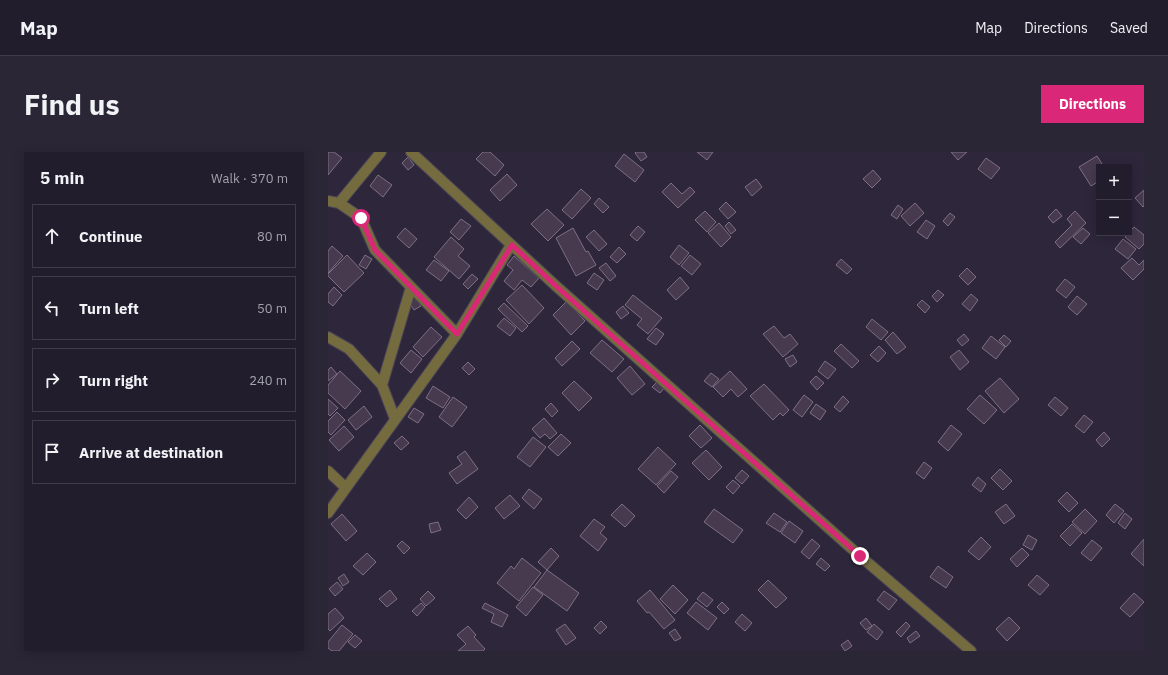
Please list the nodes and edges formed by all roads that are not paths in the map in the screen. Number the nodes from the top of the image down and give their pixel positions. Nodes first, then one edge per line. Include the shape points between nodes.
1 (381, 152) edge
2 (411, 152) edge
3 (328, 201) edge
4 (339, 202) junction
5 (512, 245) junction
6 (412, 287) junction
7 (457, 334) junction
8 (328, 337) edge
9 (382, 385) junction
10 (395, 419) junction
11 (328, 471) edge
12 (346, 488) junction
13 (328, 513) edge
14 (971, 651) edge

1 - 4 street
2 - 5 street
3 - 4 street
4 - 6 street via 361,218 375,250
5 - 7 street
5 - 14 street via 860,556
6 - 7 street
6 - 9 street
7 - 10 street
8 - 9 street via 349,349
9 - 10 street
10 - 12 street
11 - 12 street
12 - 13 street

